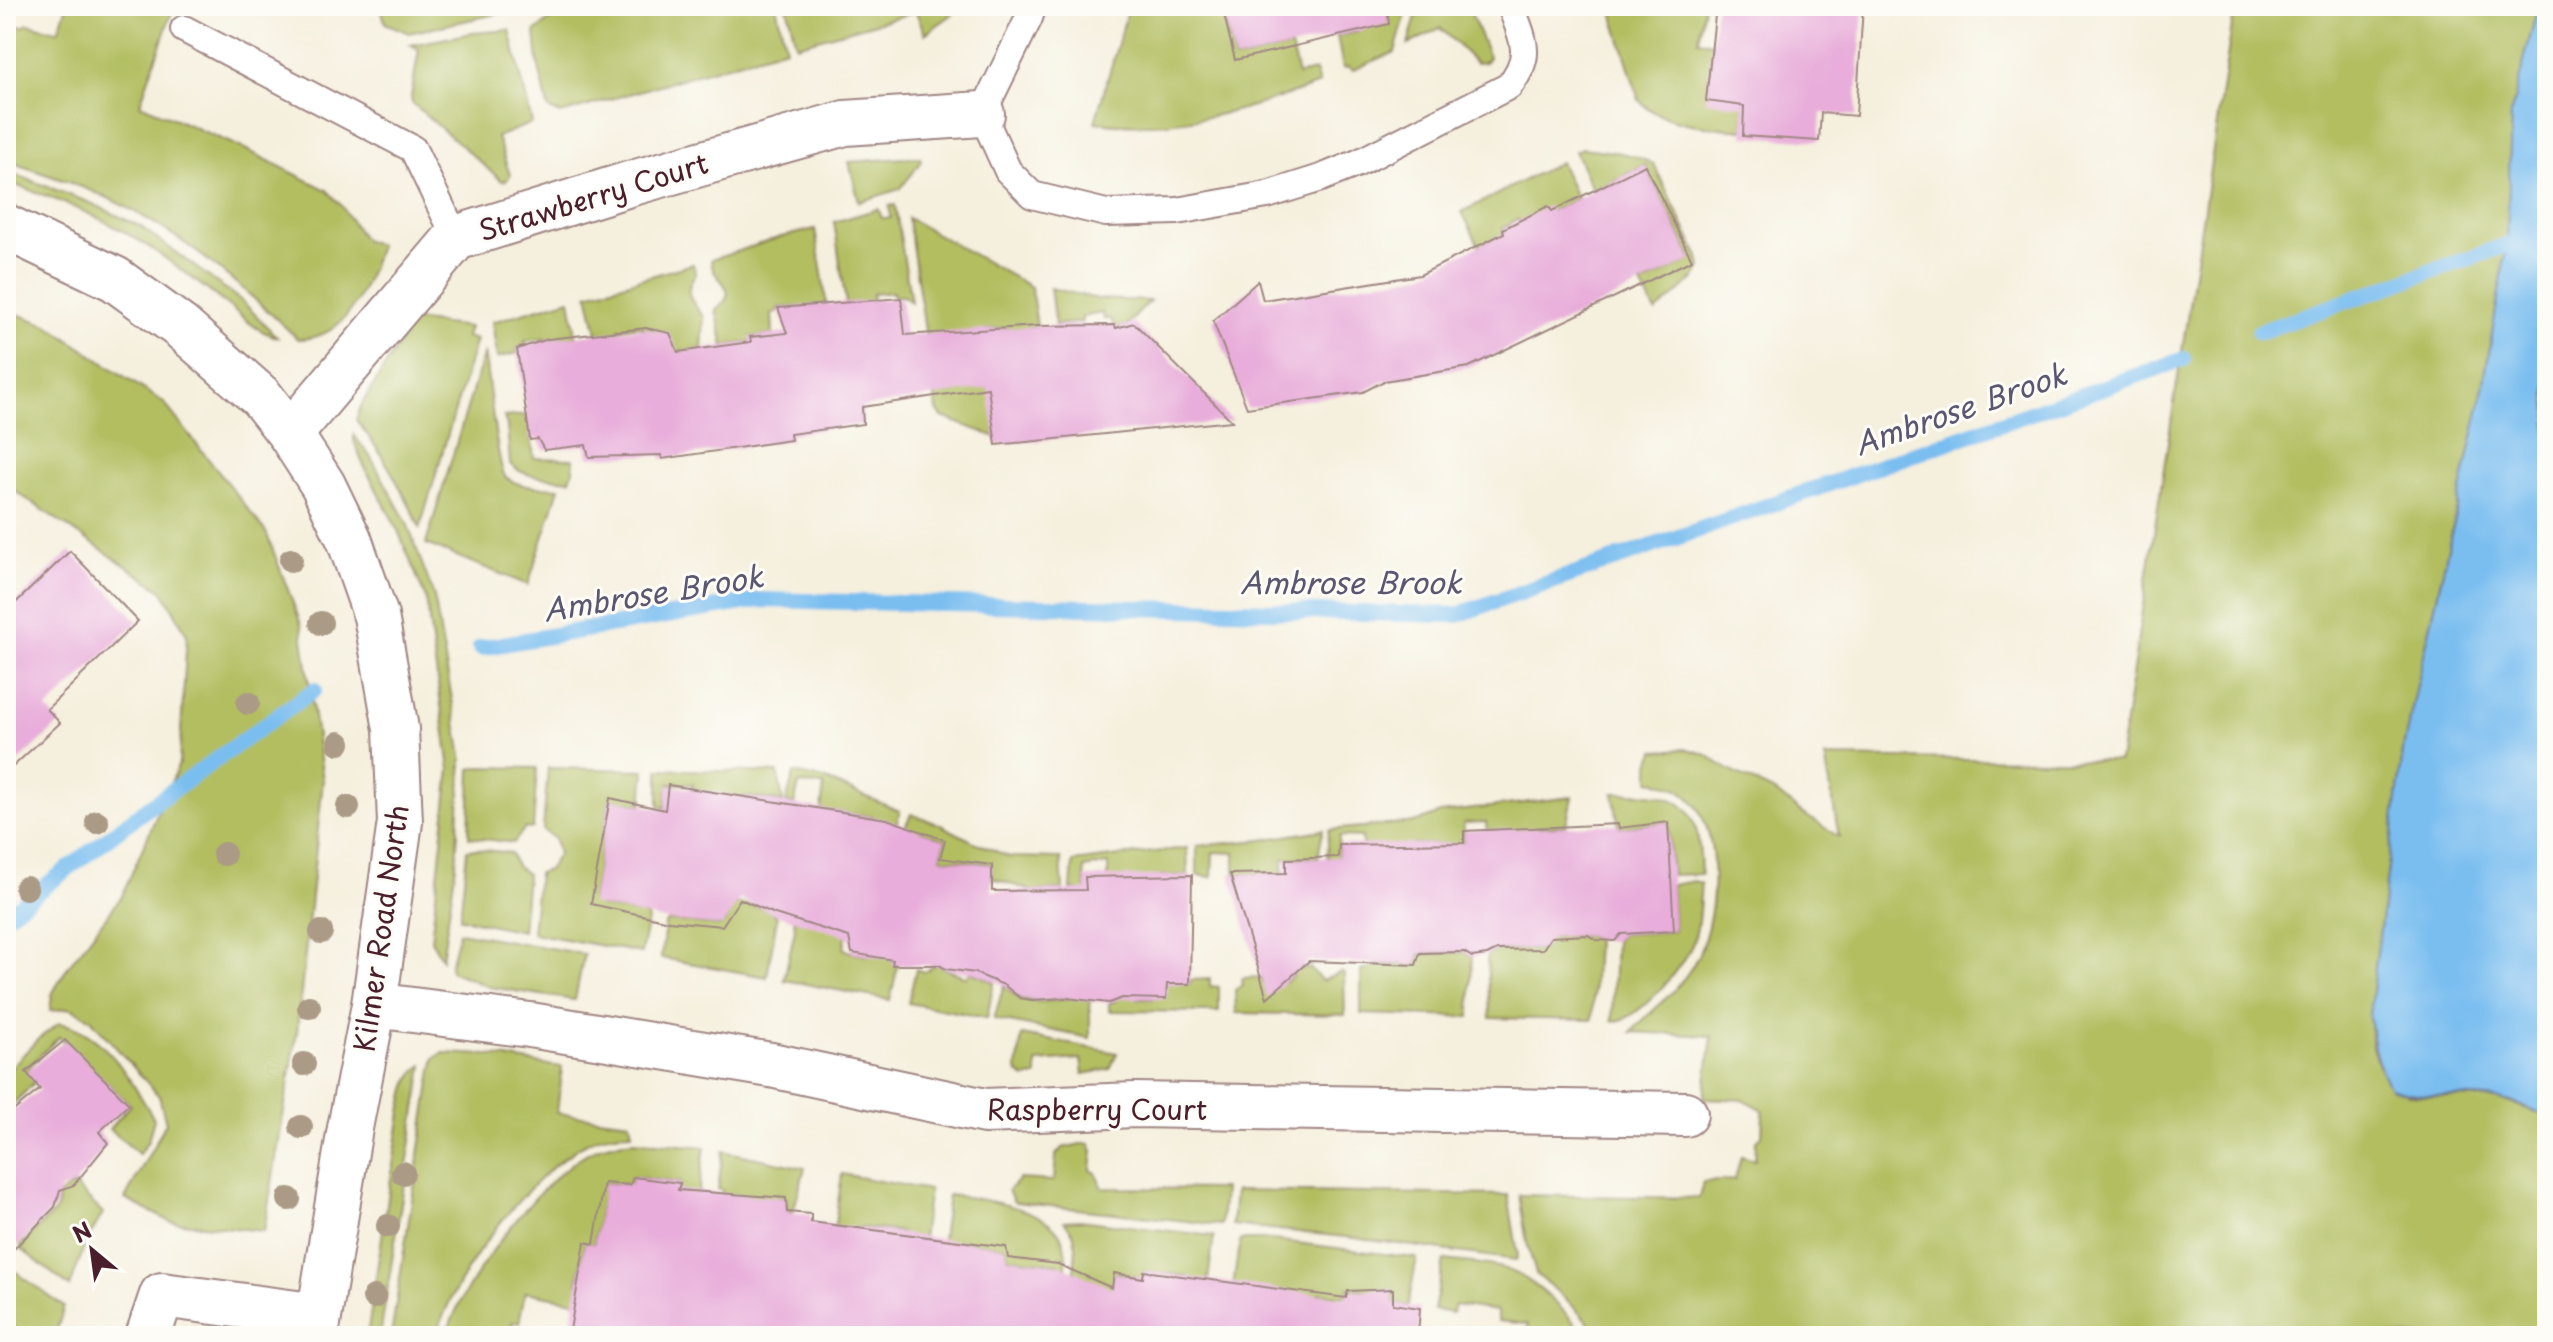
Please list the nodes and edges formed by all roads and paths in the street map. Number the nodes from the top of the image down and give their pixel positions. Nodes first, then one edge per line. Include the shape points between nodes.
1 (1033, 6) edge
2 (1511, 6) edge
3 (184, 29) dead end
4 (982, 114) junction
5 (6, 227) edge
6 (456, 238) junction
7 (290, 434) junction
8 (374, 1005) junction
9 (1685, 1114) dead end
10 (317, 1326) edge
11 (148, 1336) edge

1 - 4 lane
2 - 4 lane via 1525,57 1509,86 1358,163 1267,195 1177,211 1106,213 1032,195 1008,171
3 - 6 lane via 413,149
4 - 6 street, Strawberry Court via 845,123
5 - 7 street, Kilmer Road North via 115,279 181,327 261,397
6 - 7 street, Strawberry Court
7 - 8 street, Kilmer Road North via 349,539 376,616 396,729 400,822
8 - 9 street, Raspberry Court via 771,1065 985,1111 1135,1105
8 - 10 street, Kilmer Road North
10 - 11 street, Kilmer Road North via 162,1295

